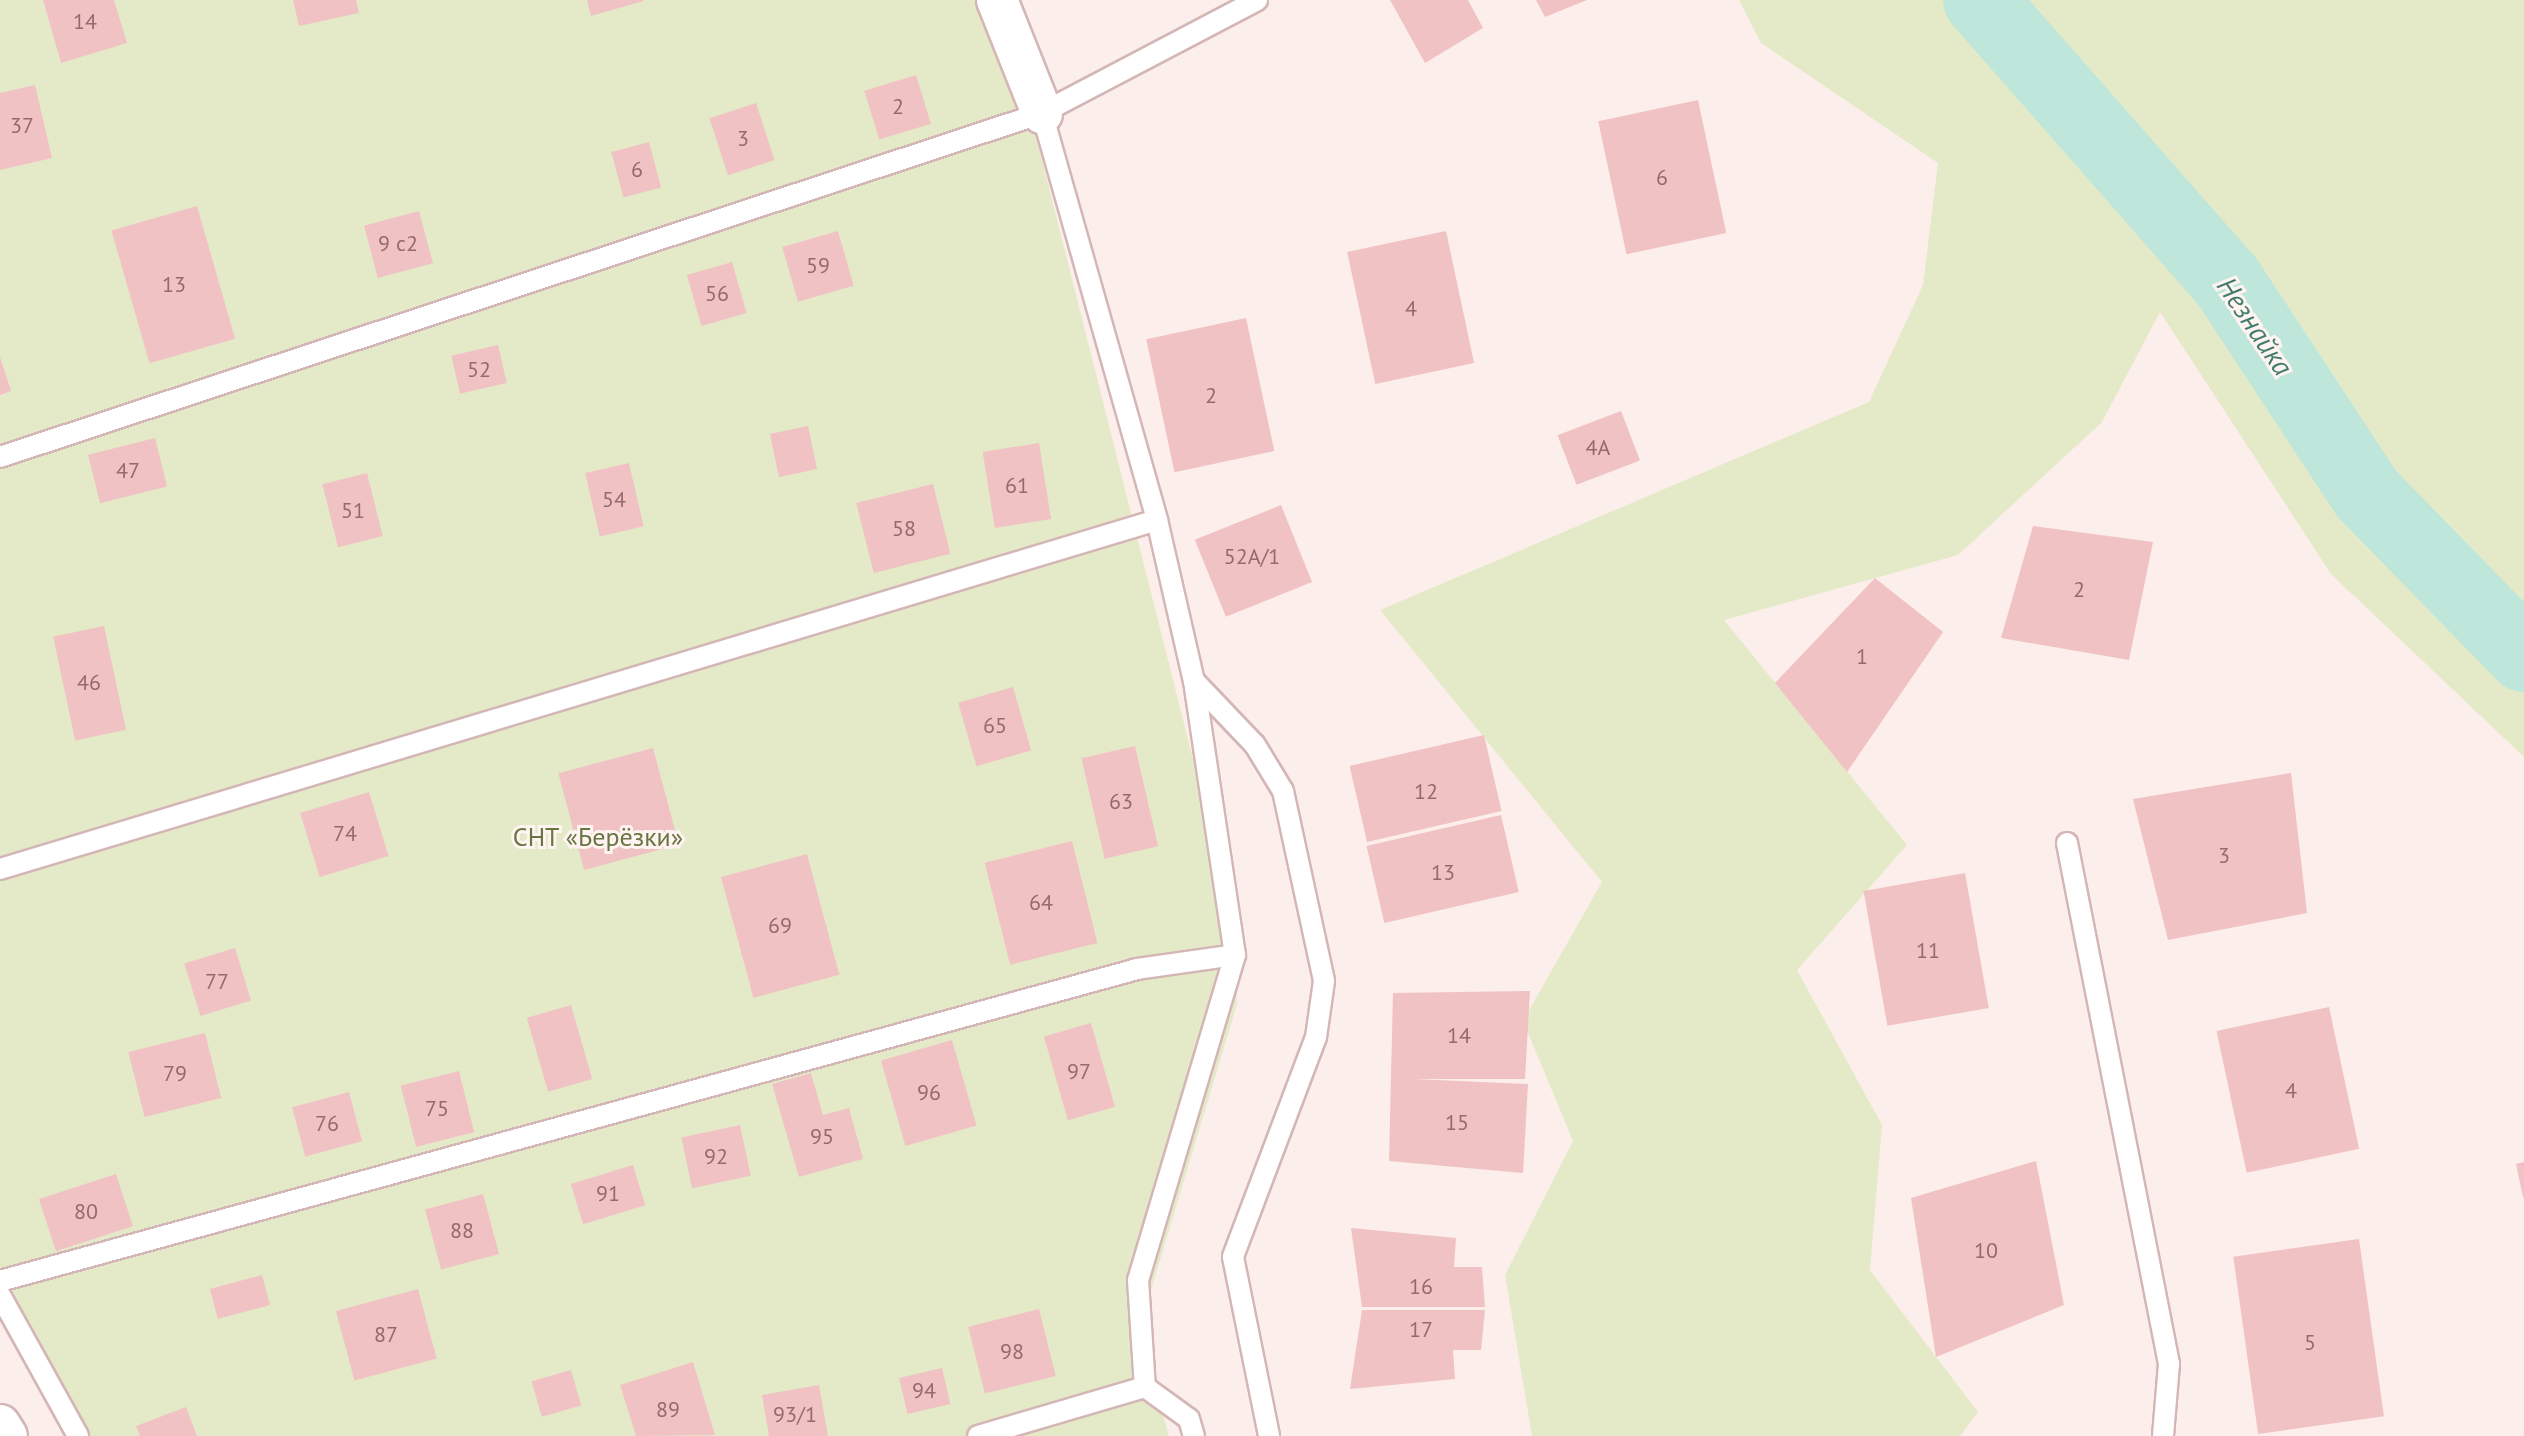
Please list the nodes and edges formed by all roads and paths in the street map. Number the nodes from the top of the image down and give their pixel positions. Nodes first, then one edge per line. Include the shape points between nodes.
1 (997, 0) edge
2 (1257, 0) edge
3 (1042, 113) junction
4 (0, 457) edge
5 (1157, 520) junction
6 (1194, 681) junction
7 (2067, 843) dead end
8 (0, 869) edge
9 (1235, 955) junction
10 (0, 1281) edge
11 (0, 1295) edge
12 (1145, 1387) junction
13 (0, 1425) edge
14 (7, 1436) edge
15 (78, 1436) edge
16 (978, 1436) edge
17 (1194, 1436) edge
18 (1269, 1436) edge
19 (2163, 1436) edge

1 - 3 street
2 - 3 lane
3 - 4 lane
3 - 5 lane
5 - 6 lane
5 - 8 lane
6 - 9 lane
6 - 18 lane via 1255,745 1283,791 1324,981 1316,1037 1233,1257
7 - 19 lane via 2169,1364
9 - 10 lane via 1137,969
9 - 12 lane via 1138,1280
11 - 15 lane
12 - 16 lane
12 - 17 lane via 1189,1419
13 - 14 street

